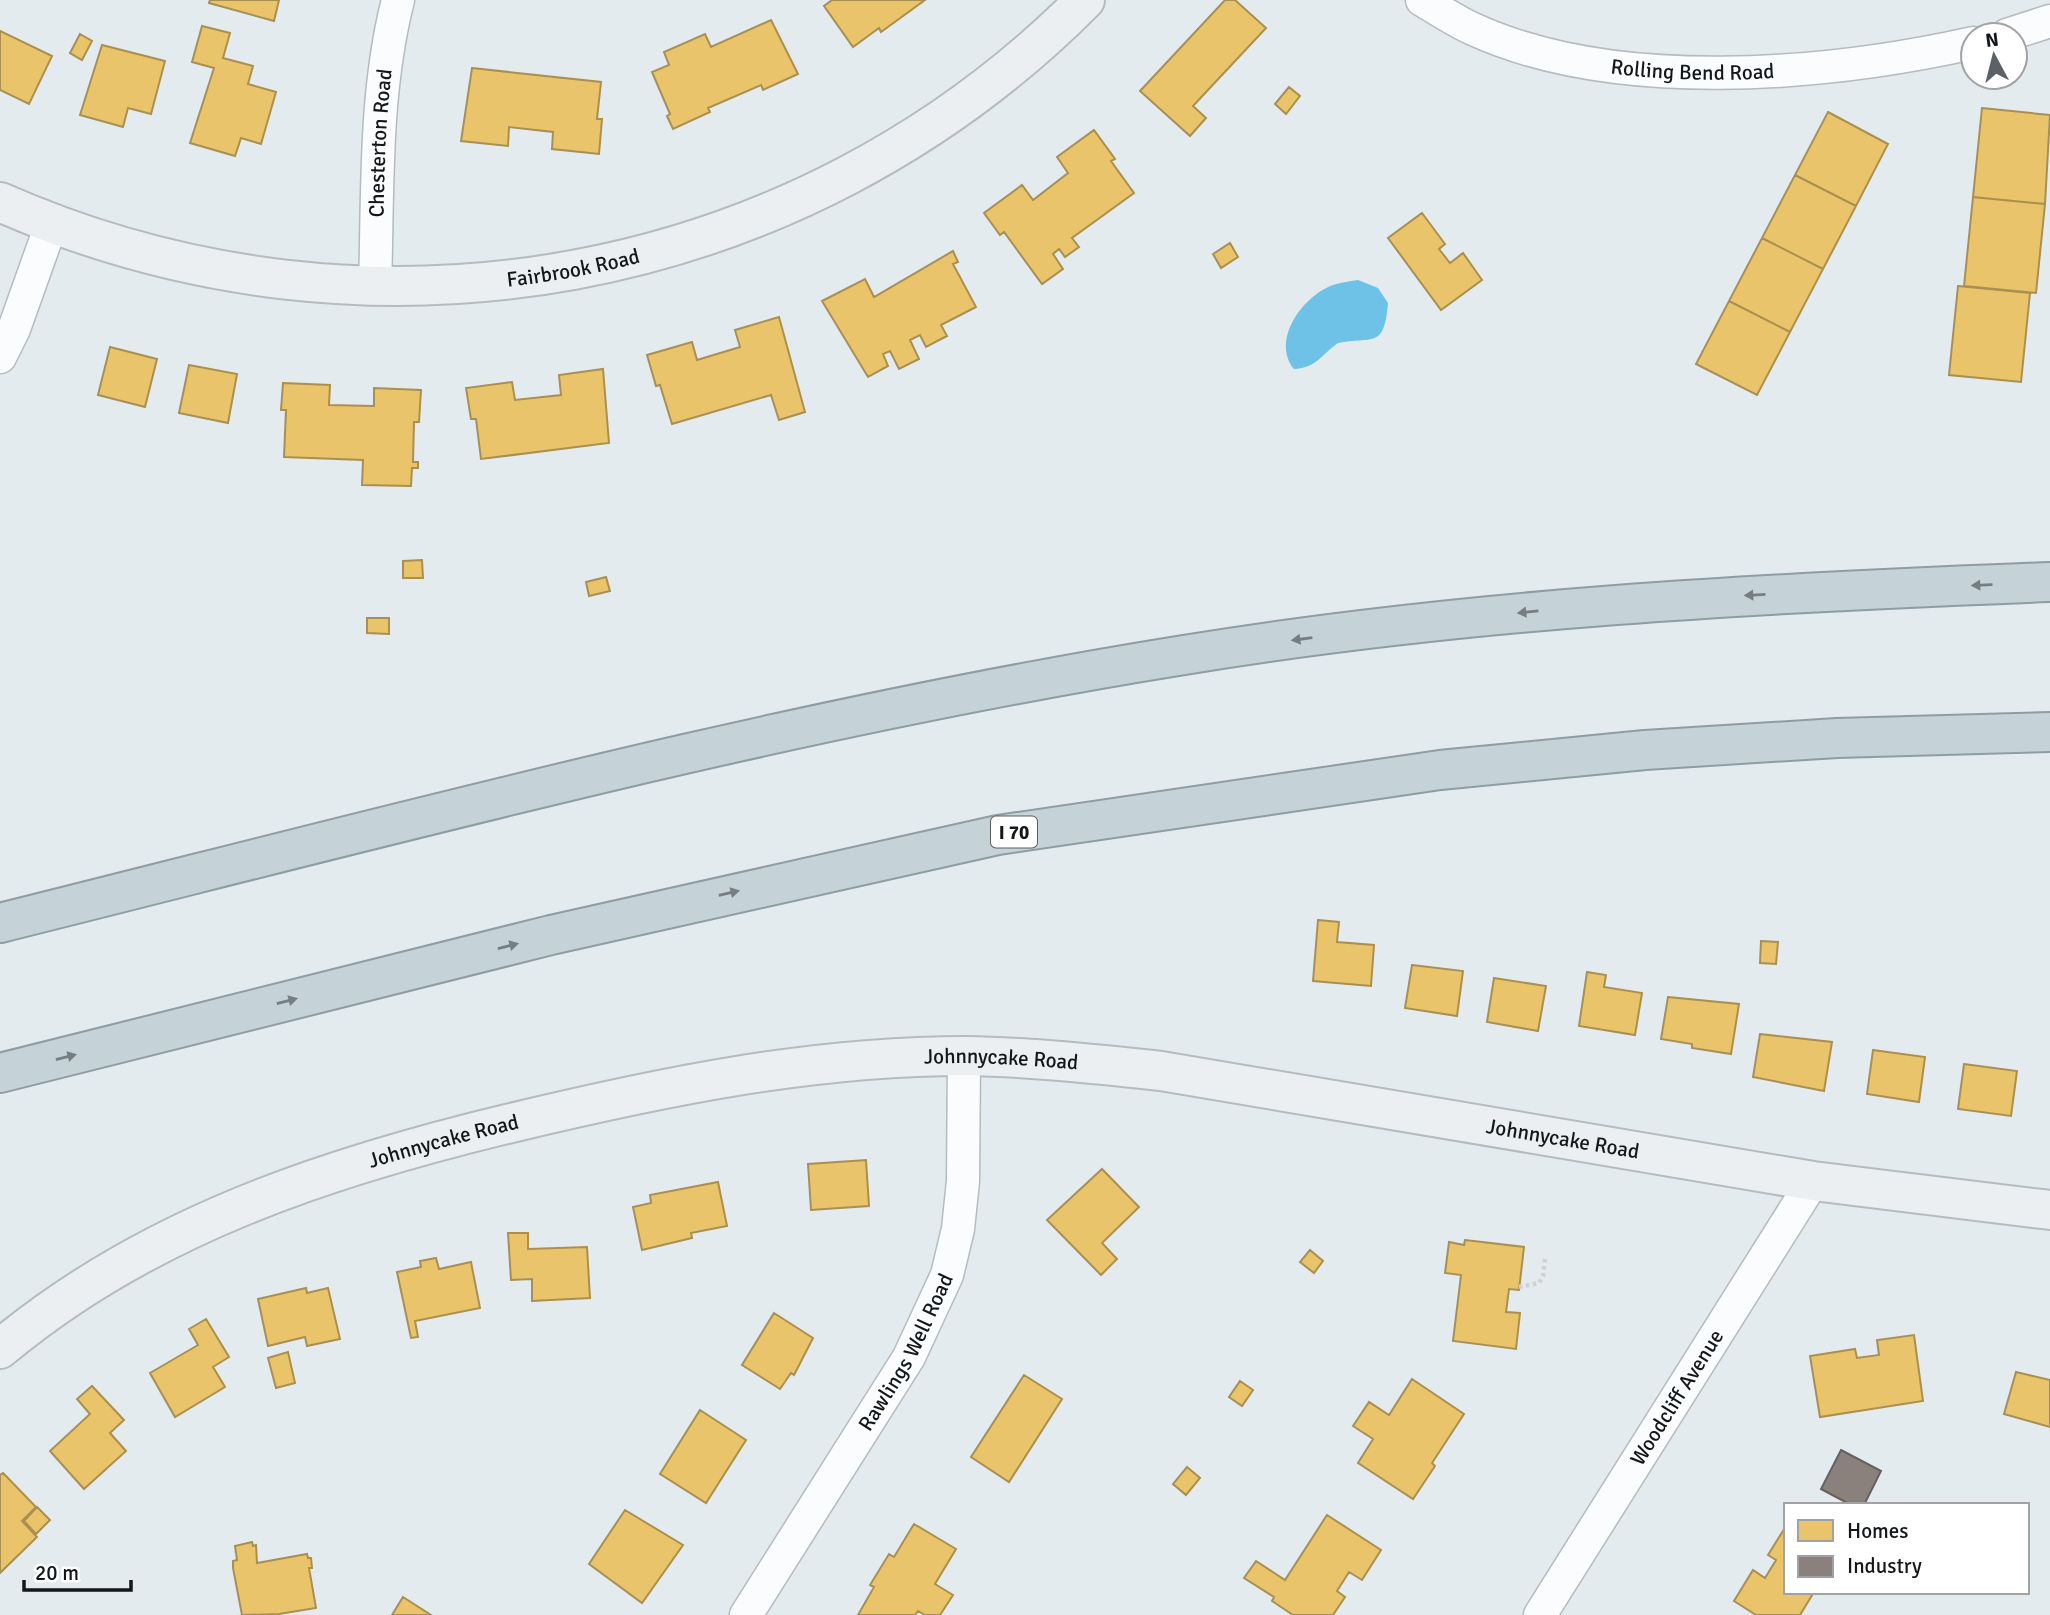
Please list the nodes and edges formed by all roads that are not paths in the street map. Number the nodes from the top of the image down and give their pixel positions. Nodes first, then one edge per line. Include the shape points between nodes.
1 (398, 0) edge
2 (1085, 0) edge
3 (1422, 0) edge
4 (2050, 21) edge
5 (2029, 28) edge
6 (1959, 45) edge
7 (0, 202) edge
8 (51, 225) junction
9 (374, 288) junction
10 (0, 357) edge
11 (2050, 582) edge
12 (2050, 732) edge
13 (0, 923) edge
14 (964, 1056) junction
15 (0, 1073) edge
16 (1814, 1181) junction
17 (2050, 1210) edge
18 (0, 1349) edge
19 (746, 1615) edge
20 (1540, 1615) edge

1 - 9 street, Chesterton Road via 386,46 380,101
2 - 9 street, Fairbrook Road via 1039,44 908,144 727,229 623,262 520,280
3 - 6 street, Rolling Bend Road via 1474,29 1553,55 1617,68 1694,73 1836,65
4 - 5 street
7 - 8 street, Fairbrook Road
8 - 9 street, Fairbrook Road via 172,262
8 - 10 street
11 -> 13 highway via 1633,601 1424,622 1186,654 778,731
15 -> 12 highway, I 70 via 551,935 998,835 1440,770 1837,738
14 - 16 street, Johnnycake Road via 1063,1060 1161,1071
14 - 18 street, Johnnycake Road via 776,1070 645,1091 429,1142 236,1207 152,1245 75,1293
14 - 19 street, Rawlings Well Road via 963,1181 947,1275 909,1357
16 - 17 street, Johnnycake Road
16 - 20 street, Woodcliff Avenue

